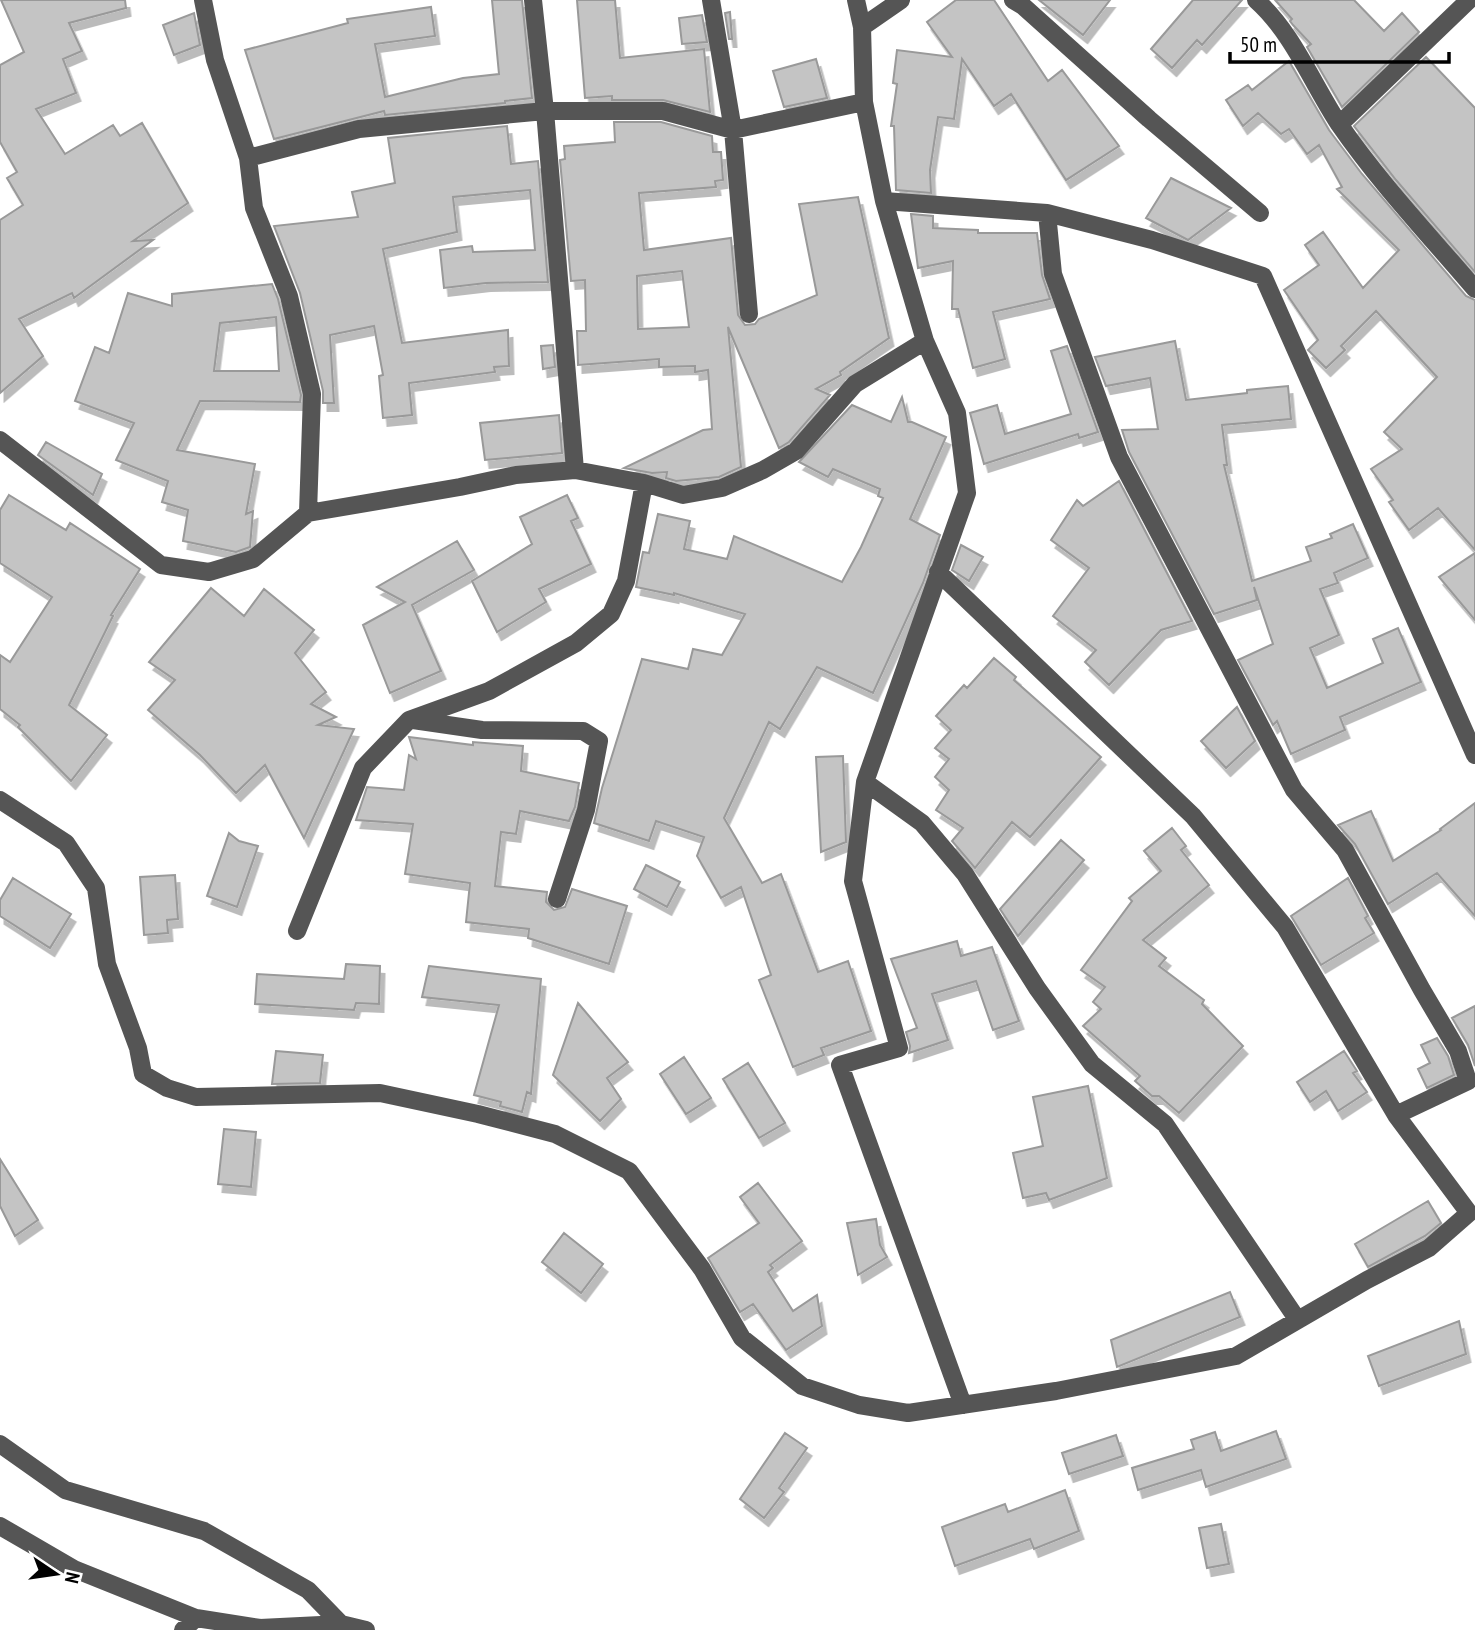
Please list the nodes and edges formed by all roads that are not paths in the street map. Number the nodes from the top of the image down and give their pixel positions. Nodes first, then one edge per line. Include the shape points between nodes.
1 (203, 0) edge
2 (533, 0) edge
3 (711, 0) edge
4 (856, 0) edge
5 (901, 0) edge
6 (1013, 0) edge
7 (1256, 0) edge
8 (1469, 0) edge
9 (862, 27) junction
10 (864, 102) junction
11 (545, 111) junction
12 (1340, 124) junction
13 (733, 130) junction
14 (247, 158) junction
15 (884, 201) junction
16 (1047, 213) junction
17 (1261, 213) dead end
18 (1475, 289) edge
19 (749, 314) dead end
20 (925, 341) junction
21 (0, 440) edge
22 (575, 470) junction
23 (644, 483) junction
24 (308, 513) junction
25 (939, 572) junction
26 (410, 720) junction
27 (1475, 755) edge
28 (865, 782) junction
29 (0, 800) edge
30 (557, 898) dead end
31 (297, 931) dead end
32 (1396, 1115) junction
33 (1297, 1319) junction
34 (963, 1405) junction
35 (0, 1444) edge
36 (0, 1527) edge
37 (189, 1624) edge
38 (341, 1624) junction
39 (366, 1630) edge

1 - 14 street via 215,60
2 - 11 street
3 - 13 street
4 - 9 street
5 - 9 street
6 - 17 street
7 - 12 street via 1275,17
8 - 12 street
9 - 10 street
10 - 13 street
10 - 15 street
11 - 13 street via 663,111
11 - 14 street via 359,129
11 - 22 street
12 - 18 street
13 - 19 street
14 - 24 street via 254,208 289,296 312,394
15 - 16 street
15 - 20 street
16 - 27 street via 1263,276
16 - 32 street via 1053,274 1119,457 1294,790 1345,850 1458,1051 1468,1082
20 - 23 street via 855,384 796,451 763,470 722,488 683,495
20 - 25 street via 957,413 967,493
21 - 24 street via 161,565 209,572 253,559
22 - 23 street
22 - 24 street via 516,475
23 - 26 street via 626,581 611,614 576,643 489,691
25 - 28 street
25 - 32 street via 1202,826 1285,927
26 - 30 street via 482,730 583,732 599,741 586,810
26 - 31 street via 363,768
28 - 33 street via 922,823 965,874 1092,1064 1165,1124
28 - 34 street via 853,881 899,1048 840,1065
29 - 34 street via 66,844 96,888 107,964 143,1074 196,1097 380,1093 555,1134 629,1171 702,1269 742,1338 802,1386 859,1405 908,1413
32 - 33 street via 1469,1213 1429,1248
33 - 34 street via 1236,1356
35 - 38 street via 65,1490 204,1531 308,1590
36 - 37 street via 74,1569
37 - 38 street via 260,1628
38 - 39 street

